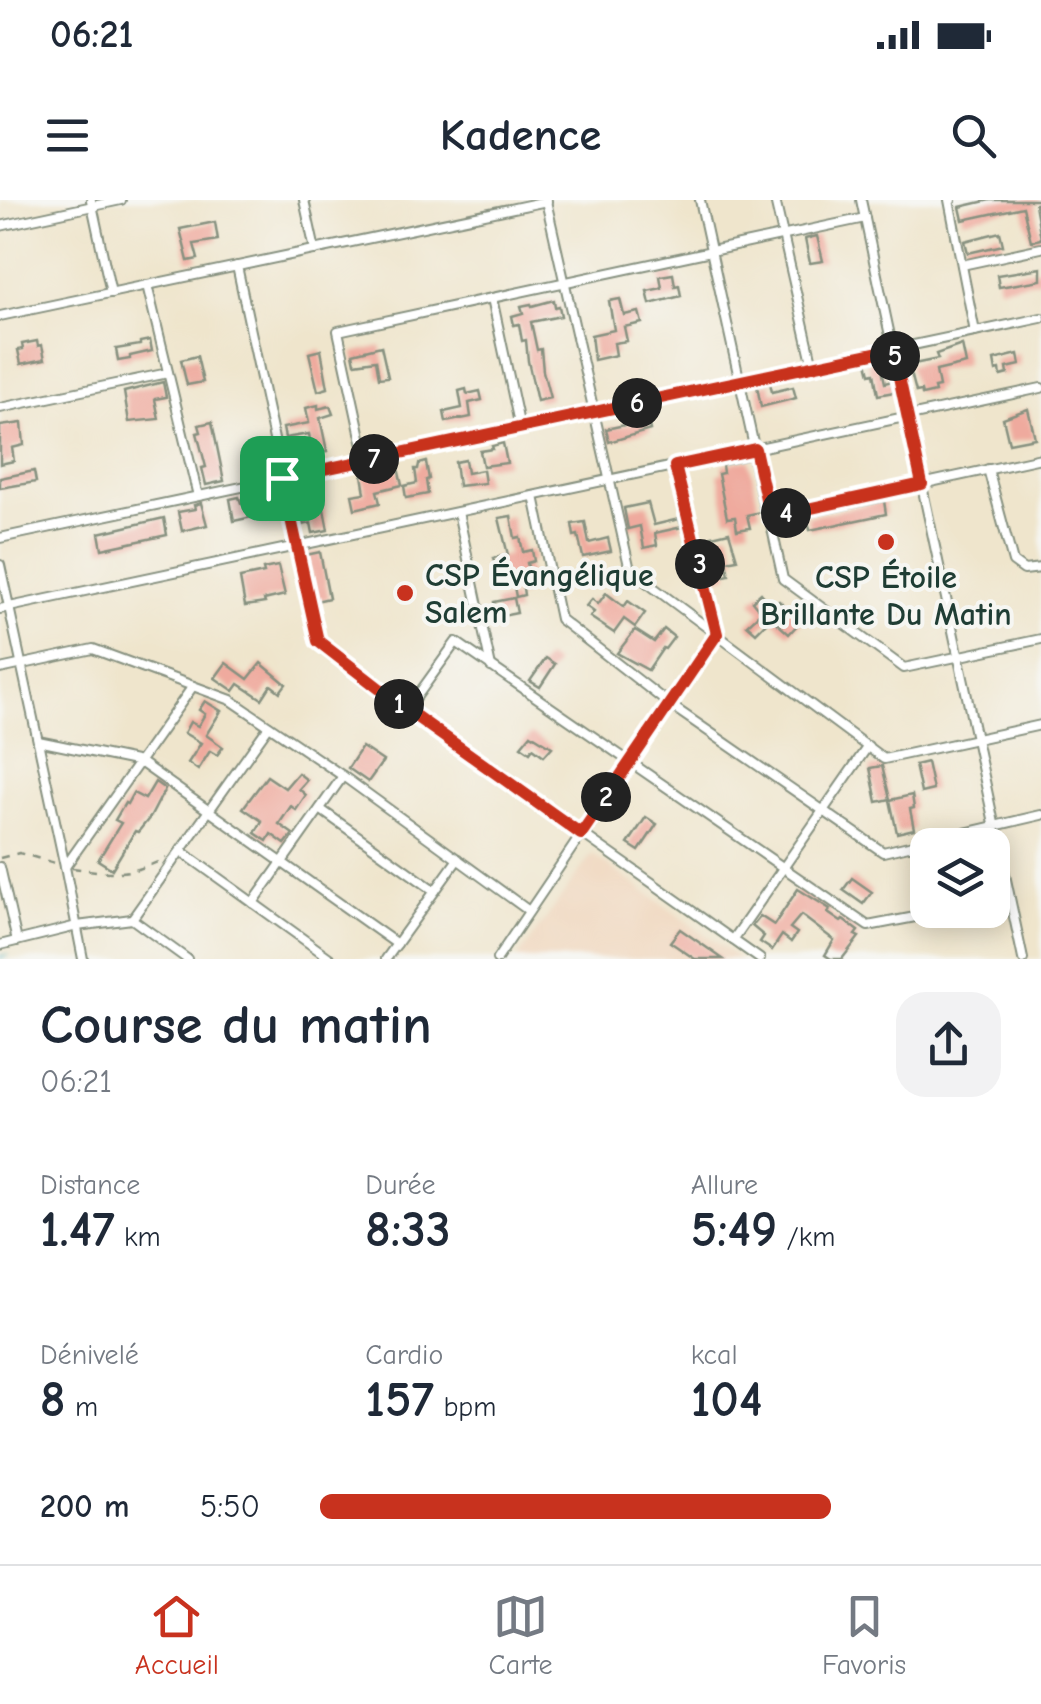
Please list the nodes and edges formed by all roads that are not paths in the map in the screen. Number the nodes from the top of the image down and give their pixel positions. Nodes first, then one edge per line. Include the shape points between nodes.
1 (121, 200) edge
2 (304, 200) edge
3 (549, 200) edge
4 (700, 200) edge
5 (775, 200) edge
6 (861, 200) edge
7 (951, 200) edge
8 (92, 203) edge
9 (866, 218) junction
10 (0, 226) edge
11 (783, 236) junction
12 (1041, 248) edge
13 (315, 250) junction
14 (712, 251) junction
15 (962, 264) junction
16 (237, 266) junction
17 (565, 282) junction
18 (147, 285) junction
19 (111, 292) junction
20 (492, 298) junction
21 (0, 316) edge
22 (1041, 318) edge
23 (975, 332) junction
24 (893, 349) junction
25 (813, 366) junction
26 (168, 373) junction
27 (740, 381) junction
28 (1041, 388) edge
29 (0, 408) edge
30 (594, 412) junction
31 (908, 416) junction
32 (520, 428) junction
33 (755, 449) junction
34 (1041, 458) edge
35 (366, 460) junction
36 (675, 466) junction
37 (988, 469) junction
38 (282, 478) junction
39 (610, 480) junction
40 (922, 484) junction
41 (198, 496) junction
42 (534, 496) junction
43 (458, 512) junction
44 (770, 517) junction
45 (0, 538) edge
46 (297, 546) junction
47 (0, 565) edge
48 (1041, 568) edge
49 (5, 608) edge
50 (717, 634) junction
51 (1041, 640) edge
52 (959, 656) junction
53 (22, 664) junction
54 (491, 667) junction
55 (0, 669) edge
56 (193, 686) junction
57 (669, 704) junction
58 (407, 710) junction
59 (1041, 725) edge
60 (270, 726) junction
61 (976, 739) junction
62 (38, 741) junction
63 (868, 746) junction
64 (140, 762) junction
65 (630, 762) junction
66 (343, 776) junction
67 (320, 809) junction
68 (823, 810) junction
69 (209, 811) junction
70 (1041, 815) edge
71 (995, 826) junction
72 (581, 834) junction
73 (180, 851) junction
74 (458, 859) junction
75 (282, 862) junction
76 (66, 867) junction
77 (0, 868) edge
78 (783, 868) junction
79 (435, 892) junction
80 (1010, 898) edge
81 (253, 903) junction
82 (530, 911) junction
83 (910, 918) edge
84 (132, 919) junction
85 (76, 926) junction
86 (733, 940) junction
87 (17, 941) junction
88 (397, 944) junction
89 (0, 945) edge
90 (83, 959) edge
91 (187, 959) edge
92 (330, 959) edge
93 (386, 959) edge
94 (497, 959) edge
95 (760, 959) edge
96 (1023, 959) edge

1 - 8 street
2 - 13 street
3 - 13 street
3 - 17 street
4 - 14 street
5 - 11 street
6 - 9 street
7 - 15 street
8 - 10 street
8 - 19 street
9 - 11 street
9 - 24 street
11 - 14 street
11 - 25 street
12 - 15 street
13 - 16 street
14 - 17 street
14 - 27 street
15 - 23 street
16 - 18 street
16 - 38 street
17 - 20 street
17 - 30 street
18 - 19 street
18 - 26 street
19 - 21 street
20 - 32 street
20 - 35 street via 338,331
22 - 23 street
23 - 24 street
24 - 25 street
24 - 31 street
25 - 27 street
26 - 29 street
26 - 41 street
27 - 30 street
27 - 33 street
28 - 31 street
30 - 32 street
30 - 39 street
31 - 33 street
31 - 40 street
32 - 35 street
33 - 36 street
33 - 44 street
34 - 37 street
35 - 38 street
36 - 39 street
36 - 50 street
37 - 40 street
37 - 48 street via 1013,562 1024,570
38 - 41 street
38 - 46 street
39 - 42 street
39 - 50 street via 630,570
40 - 44 street
40 - 52 street
41 - 45 street
42 - 43 street
42 - 57 street via 560,619
43 - 46 street
43 - 54 street
44 - 52 street via 783,579 904,668
46 - 49 street
46 - 58 street via 318,641
47 - 49 street
49 - 53 street
50 - 57 street
50 - 63 street
51 - 52 street
52 - 61 street
53 - 55 street
53 - 56 street via 93,648
53 - 62 street
54 - 58 street via 456,642
54 - 65 street
56 - 60 street via 231,700
56 - 64 street
57 - 65 street
57 - 68 street
58 - 72 street
59 - 61 street
60 - 66 street
60 - 69 street
61 - 63 street via 884,758
61 - 71 street
62 - 64 street
62 - 76 street
63 - 68 street
64 - 69 street
64 - 76 street
65 - 72 street
65 - 78 street
66 - 67 street
66 - 74 street
67 - 75 street
67 - 79 street
68 - 71 street via 883,852
68 - 78 street
69 - 73 street
69 - 75 street
70 - 71 street
72 - 82 street
72 - 86 street
73 - 81 street
73 - 84 street
74 - 79 street
74 - 82 street
75 - 81 street
75 - 88 street
76 - 85 street
77 - 87 street
78 - 83 street via 868,926
78 - 86 street
79 - 88 street
80 - 96 street
81 - 92 street
82 - 94 street
84 - 85 street
84 - 91 street
85 - 87 street
85 - 90 street
86 - 95 street
87 - 89 street
88 - 93 street

